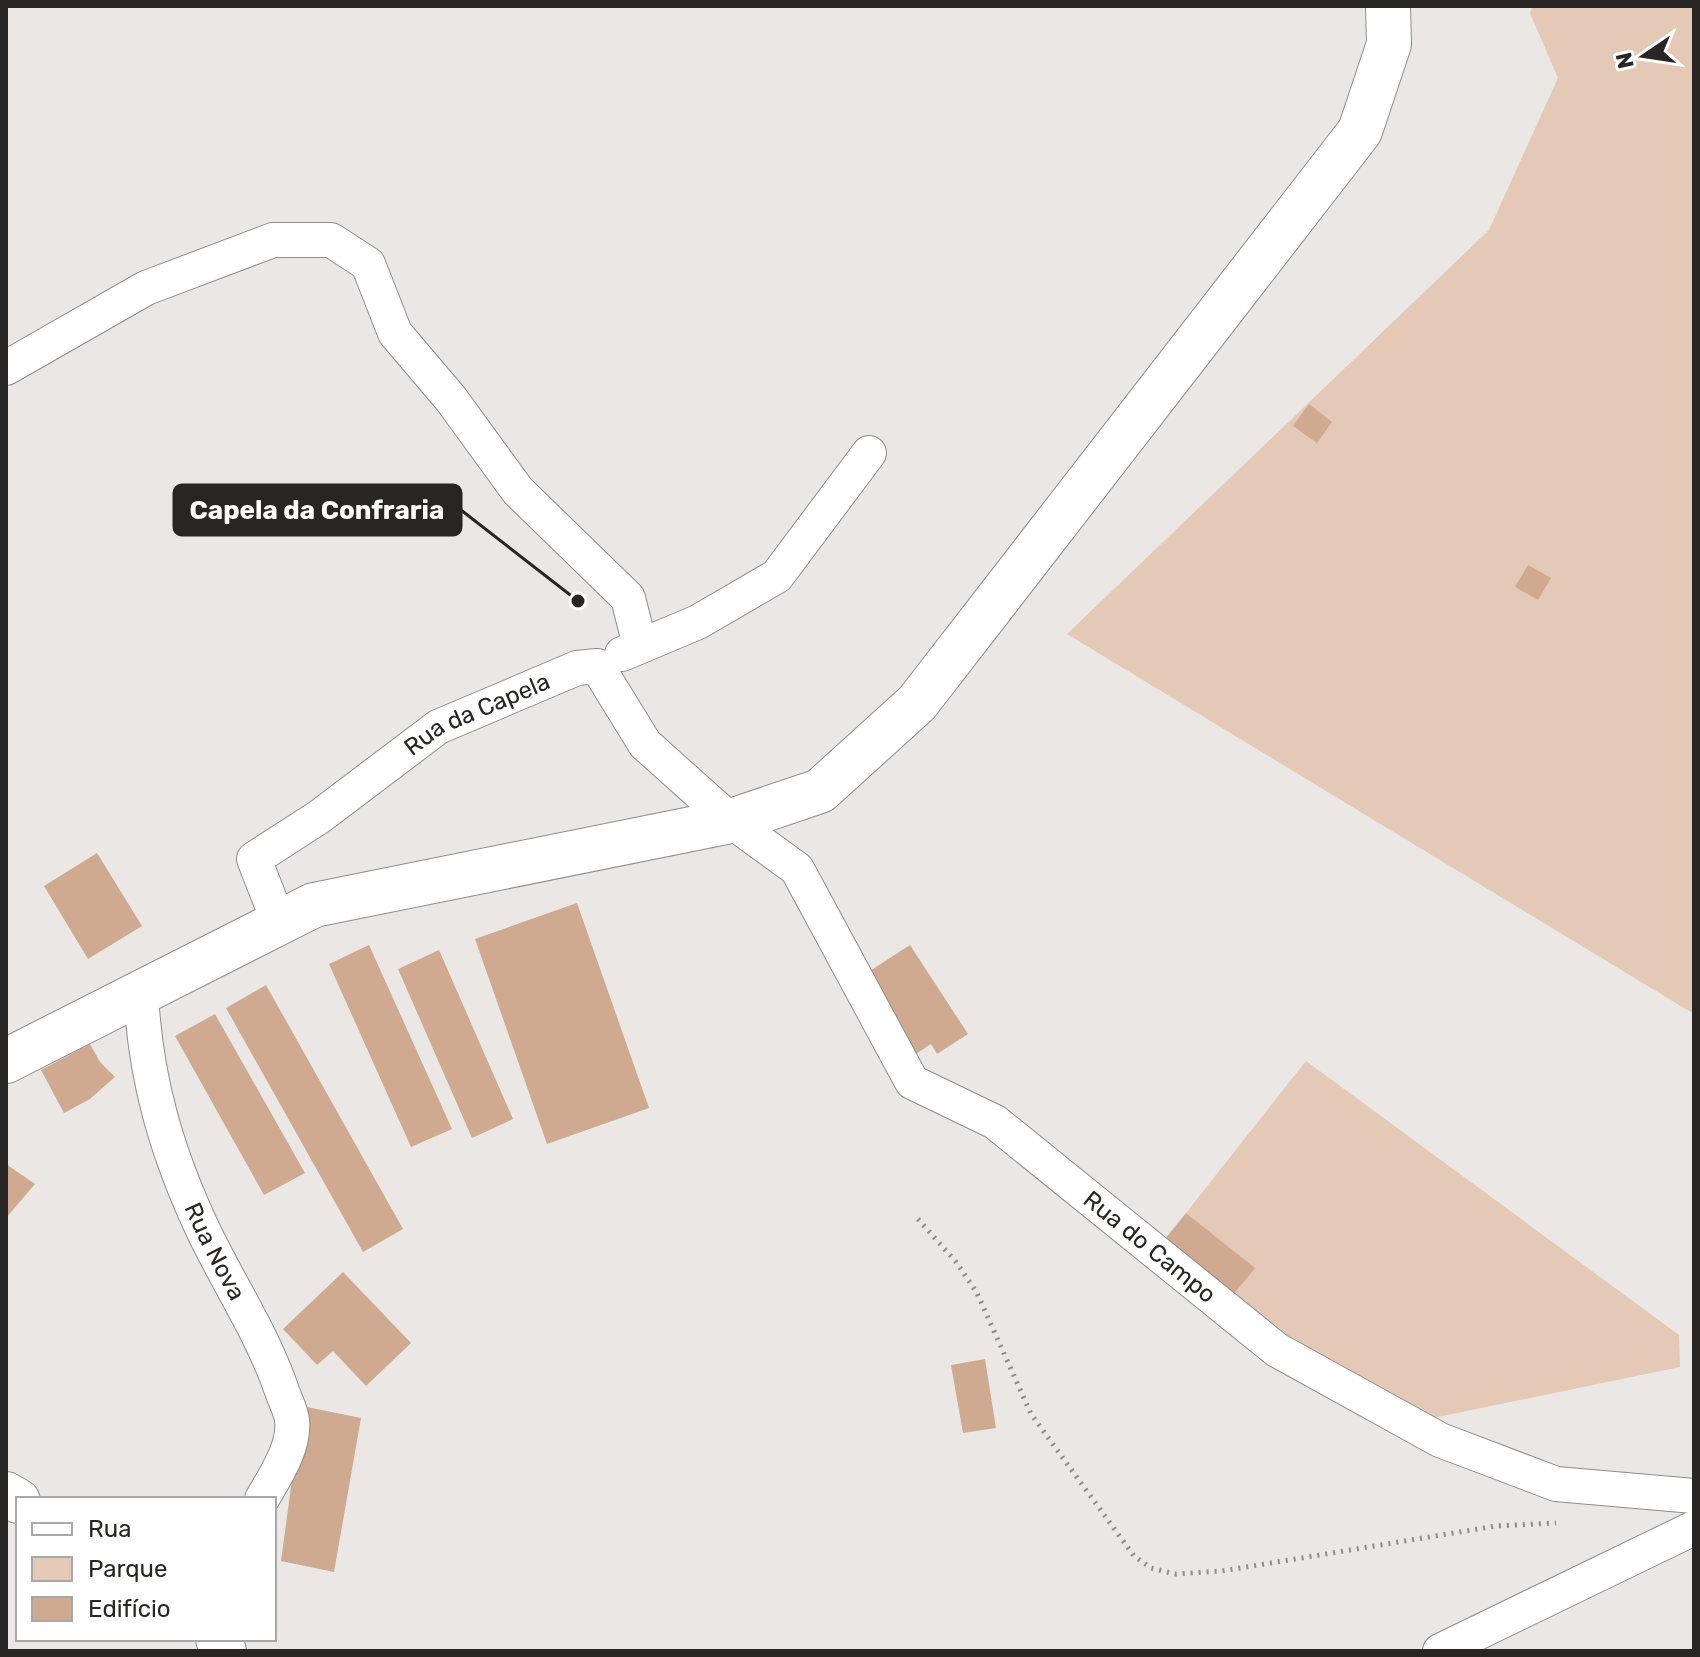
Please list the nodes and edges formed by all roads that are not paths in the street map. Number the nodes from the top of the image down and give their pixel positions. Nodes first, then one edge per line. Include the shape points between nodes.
1 (1388, 6) edge
2 (6, 368) edge
3 (869, 453) dead end
4 (640, 646) junction
5 (597, 666) junction
6 (731, 821) junction
7 (279, 923) junction
8 (141, 992) junction
9 (6, 1061) edge
10 (1694, 1496) edge
11 (263, 1497) edge
12 (1694, 1528) edge
13 (1440, 1651) edge

1 - 6 main road via 1389,44 1360,131 917,703 820,791
2 - 4 street via 146,288 273,240 331,240 368,264 395,333 518,491 628,598
3 - 4 street via 777,576 698,622
4 - 5 street
5 - 6 street via 645,744
5 - 7 street, Rua da Capela via 577,668 438,727 254,859
6 - 7 main road via 314,905
6 - 10 street, Rua do Campo via 797,869 912,1082 995,1122 1277,1350 1440,1440 1556,1484
7 - 8 main road
8 - 9 main road
8 - 11 street, Rua Nova via 153,1094 172,1155 204,1232 274,1367 293,1421 286,1455
12 - 13 street

